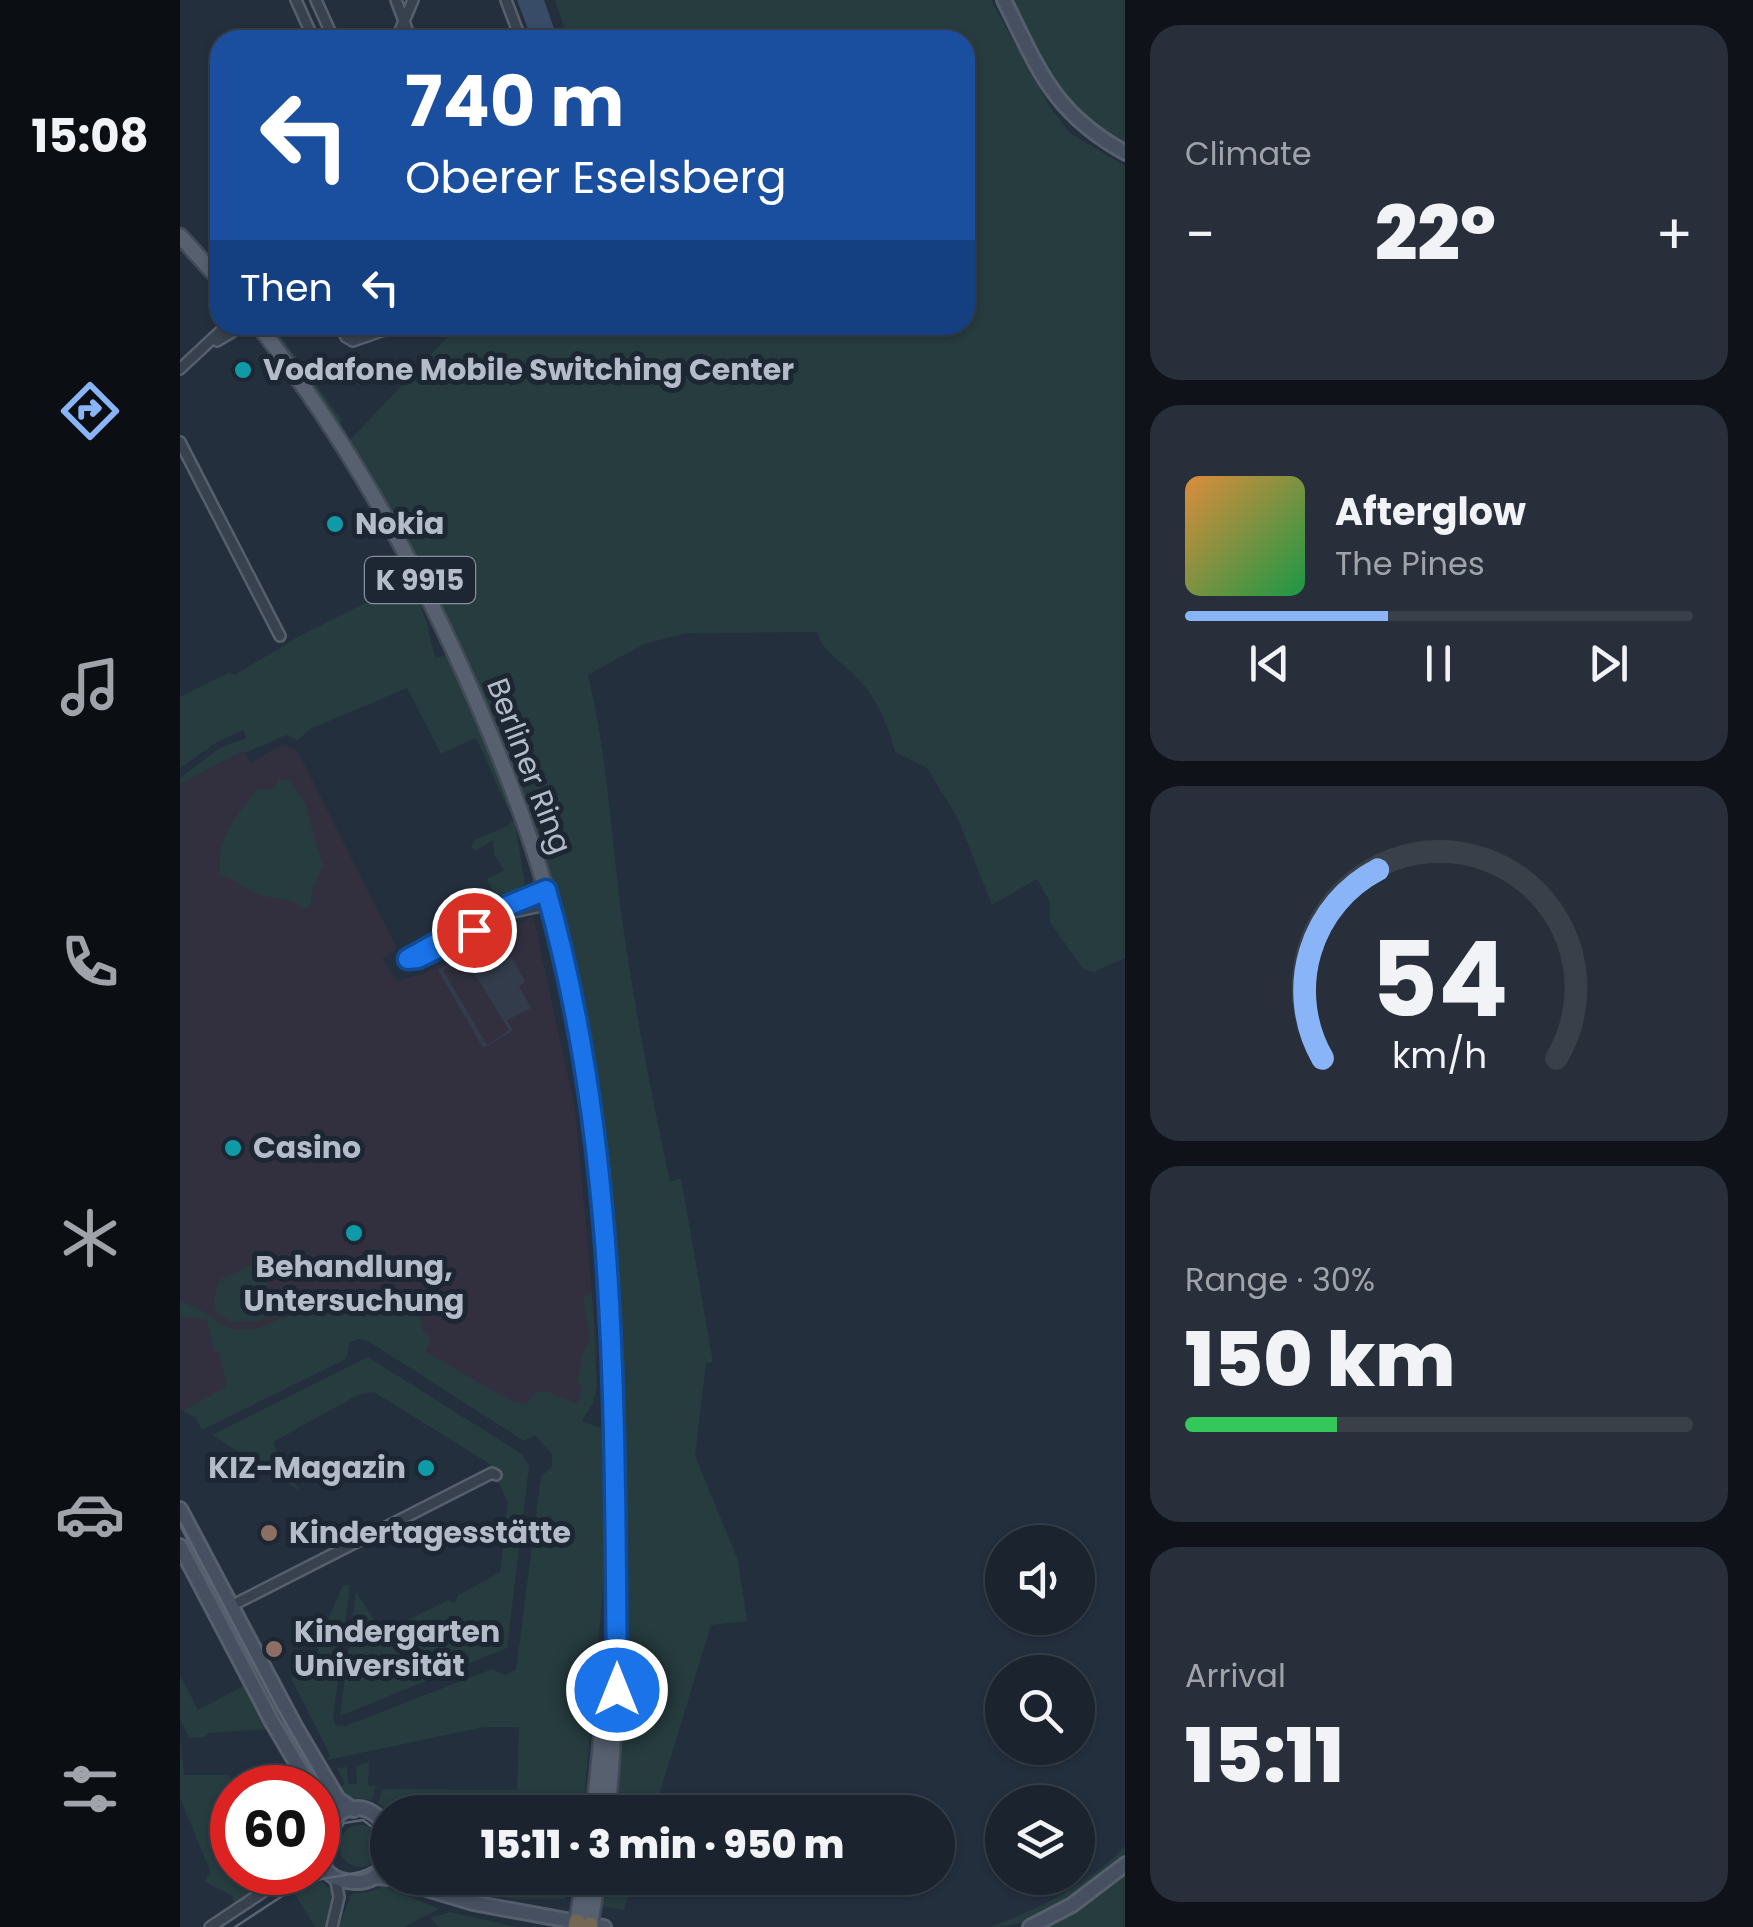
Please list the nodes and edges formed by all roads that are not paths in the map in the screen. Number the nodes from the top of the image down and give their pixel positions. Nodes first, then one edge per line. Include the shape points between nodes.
1 (296, 0) edge
2 (316, 0) edge
3 (396, 0) edge
4 (414, 0) edge
5 (506, 0) edge
6 (1004, 0) edge
7 (404, 21) junction
8 (310, 30) edge
9 (330, 30) edge
10 (400, 30) edge
11 (407, 30) edge
12 (517, 30) edge
13 (1125, 151) edge
14 (180, 236) edge
15 (210, 271) edge
16 (217, 335) edge
17 (227, 335) edge
18 (266, 335) edge
19 (272, 335) edge
20 (346, 335) edge
21 (370, 335) edge
22 (206, 347) junction
23 (277, 350) junction
24 (180, 369) edge
25 (180, 442) edge
26 (280, 636) dead end
27 (538, 866) junction
28 (526, 896) junction
29 (548, 897) junction
30 (496, 1474) dead end
31 (180, 1509) edge
32 (180, 1546) edge
33 (616, 1578) junction
34 (231, 1606) junction
35 (216, 1614) junction
36 (298, 1765) edge
37 (596, 1795) edge
38 (608, 1795) edge
39 (354, 1810) junction
40 (370, 1813) edge
41 (340, 1814) edge
42 (1125, 1865) edge
43 (340, 1875) edge
44 (370, 1878) edge
45 (356, 1882) junction
46 (259, 1895) edge
47 (338, 1895) edge
48 (444, 1895) edge
49 (585, 1895) edge
50 (594, 1895) edge
51 (338, 1905) junction
52 (534, 1915) junction
53 (588, 1926) edge
54 (210, 1927) edge
55 (332, 1927) edge
56 (550, 1927) edge
57 (1030, 1927) edge

1 - 8 street
2 - 9 street
3 - 7 street
4 - 7 street
5 - 12 street
6 - 13 street via 1062,106
7 - 10 street
7 - 11 street
14 - 15 main road
16 - 22 street
17 - 22 street
18 - 23 main road, Berliner Ring / K 9915
19 - 23 street
20 - 21 street
22 - 24 street
23 - 27 main road, Berliner Ring / K 9915 via 347,452 436,611
25 - 26 street
27 - 28 street
27 - 29 main road, Berliner Ring / K 9915
28 - 29 street
28 - 29 street via 408,959
29 - 33 main road, Berliner Ring / K 9915 via 590,1103 601,1206
30 - 34 street
31 - 34 street
32 - 35 street
33 - 37 main road, Berliner Ring / K 9915
33 - 38 main road, Berliner Ring / K 9915 via 617,1690
34 - 35 street
34 - 39 street via 335,1795
35 - 36 street
39 - 40 street
39 - 41 street
42 - 57 street
43 - 45 street
44 - 45 street
45 - 51 street
46 - 54 street
47 - 51 street
48 - 52 street
49 - 53 main road
50 - 53 main road
51 - 55 street
52 - 53 street
52 - 56 street

